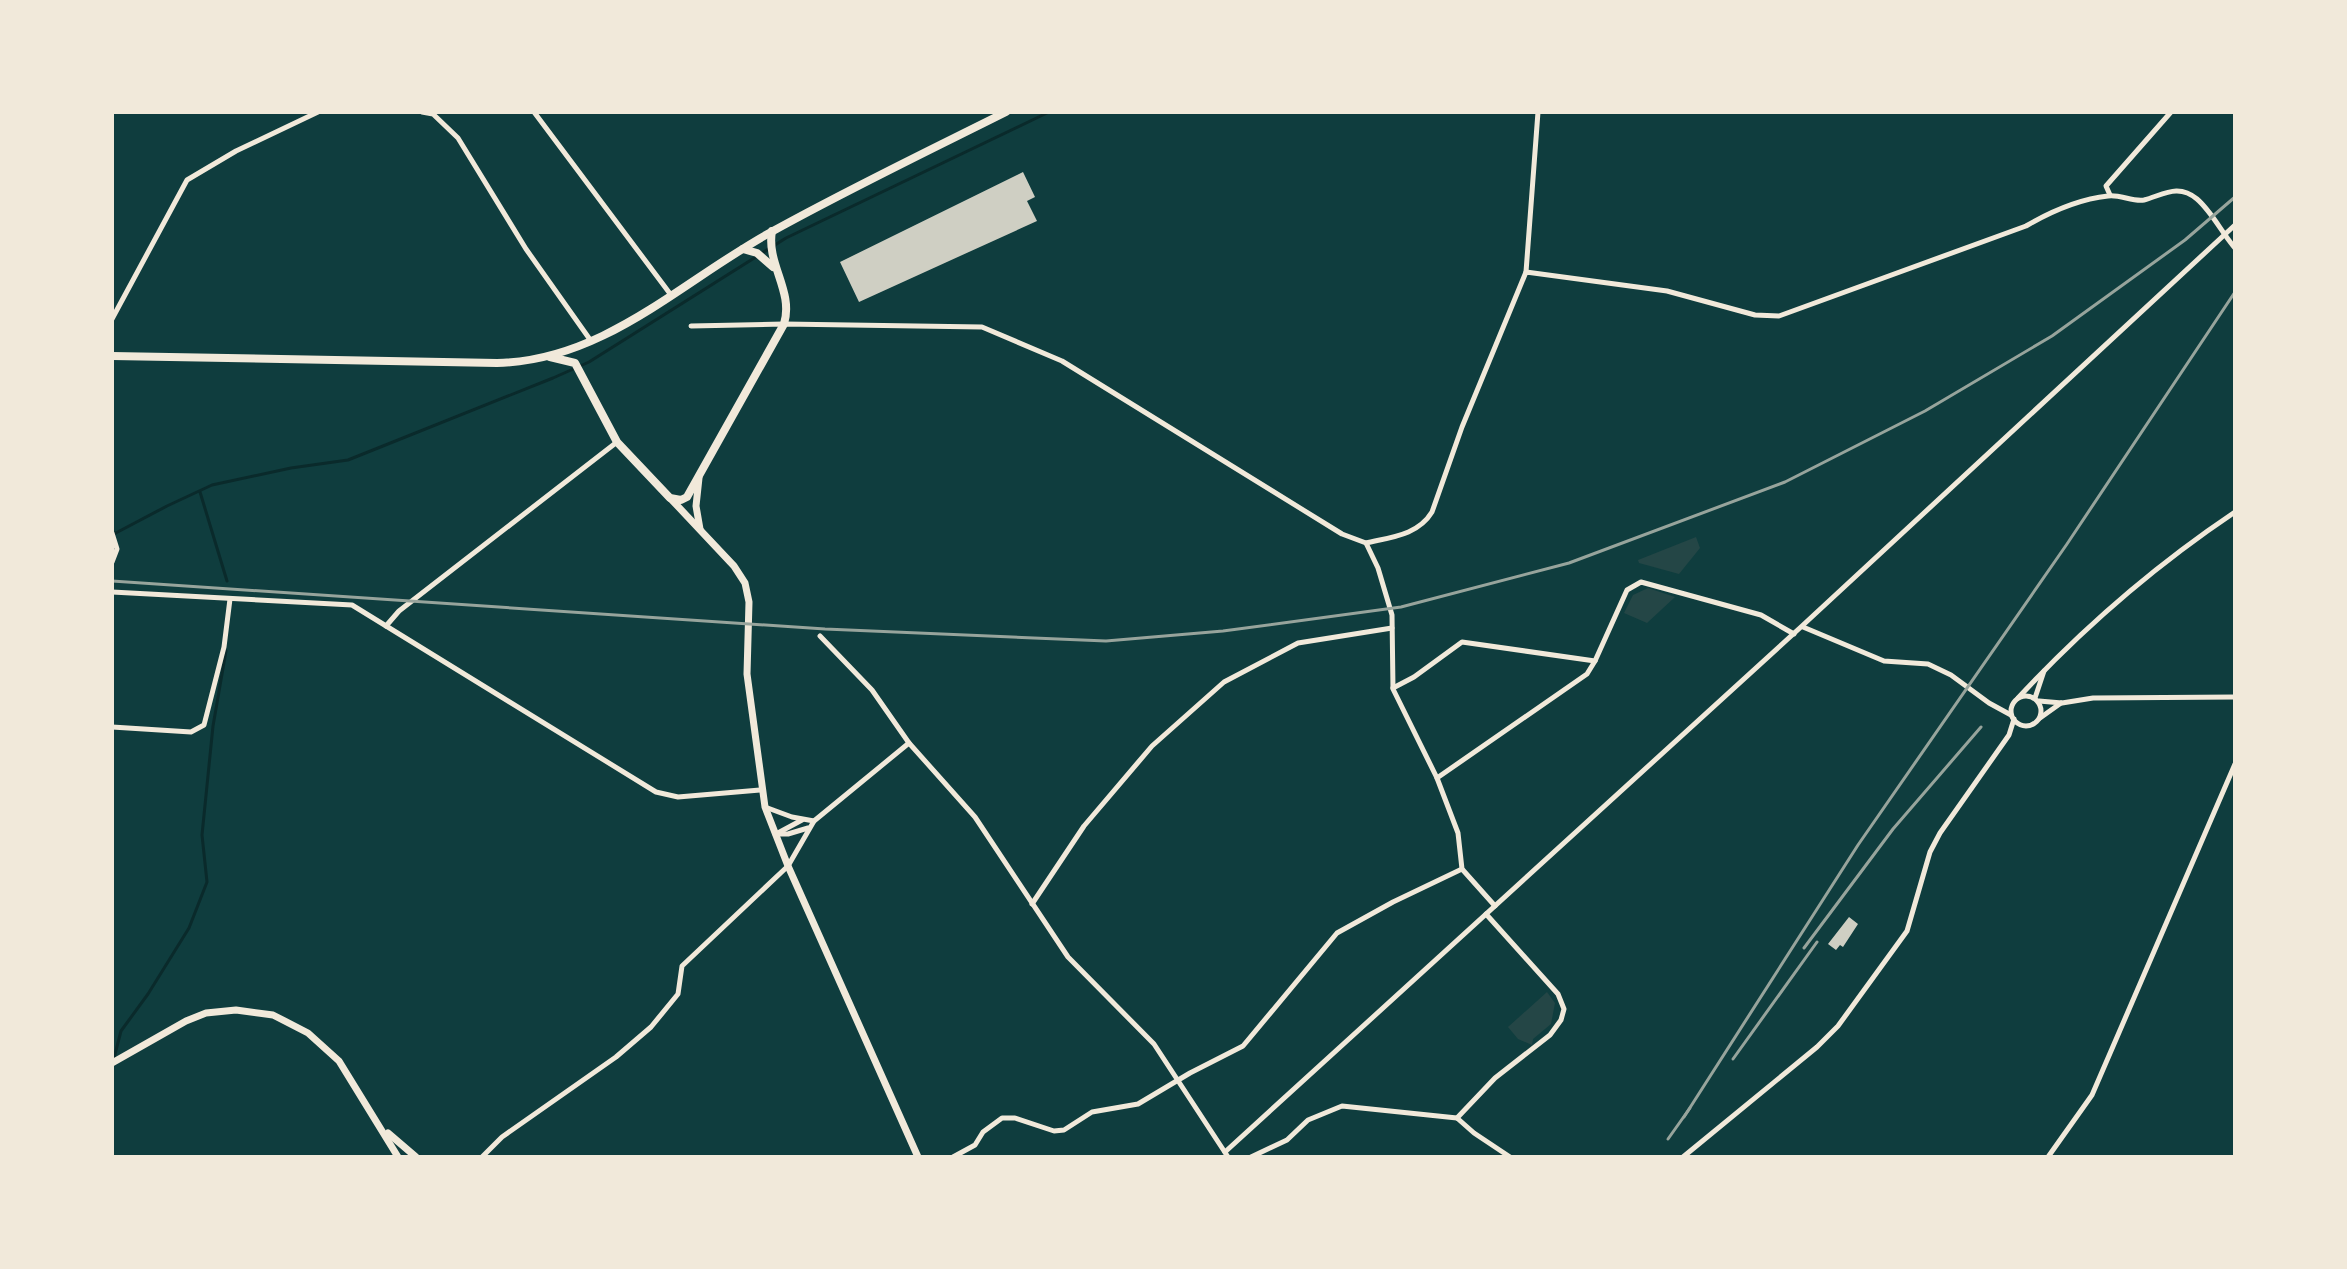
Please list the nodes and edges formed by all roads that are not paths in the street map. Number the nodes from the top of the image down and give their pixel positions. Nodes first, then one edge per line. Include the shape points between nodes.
1 (318, 112) edge
2 (422, 112) edge
3 (534, 112) edge
4 (1006, 112) edge
5 (1538, 112) edge
6 (2171, 112) edge
7 (433, 113) edge
8 (2110, 195) junction
9 (2235, 225) edge
10 (772, 231) junction
11 (2224, 235) junction
12 (2235, 248) edge
13 (743, 249) junction
14 (776, 271) junction
15 (1526, 272) junction
16 (671, 295) junction
17 (112, 319) edge
18 (785, 320) junction
19 (691, 326) dead end
20 (591, 341) junction
21 (112, 356) edge
22 (541, 356) junction
23 (575, 363) junction
24 (617, 442) junction
25 (700, 471) junction
26 (670, 498) junction
27 (2235, 512) edge
28 (700, 531) junction
29 (112, 533) edge
30 (1366, 543) junction
31 (112, 562) edge
32 (112, 592) edge
33 (230, 599) junction
34 (386, 626) junction
35 (1802, 626) junction
36 (1392, 628) junction
37 (1794, 634) junction
38 (820, 636) dead end
39 (1595, 661) junction
40 (2044, 670) junction
41 (1393, 689) junction
42 (2235, 697) edge
43 (2016, 699) junction
44 (2037, 700) junction
45 (2062, 703) junction
46 (1992, 705) junction
47 (2012, 717) junction
48 (2039, 719) junction
49 (2026, 726) junction
50 (112, 727) edge
51 (2009, 735) junction
52 (909, 743) junction
53 (2235, 764) edge
54 (1437, 778) junction
55 (760, 790) junction
56 (765, 807) junction
57 (803, 819) junction
58 (814, 821) junction
59 (809, 828) junction
60 (775, 834) junction
61 (788, 866) junction
62 (1462, 869) junction
63 (1032, 904) junction
64 (1495, 906) junction
65 (1486, 914) junction
66 (112, 1063) edge
67 (1177, 1081) junction
68 (1457, 1118) junction
69 (381, 1126) junction
70 (1227, 1154) edge
71 (398, 1157) edge
72 (416, 1157) edge
73 (482, 1157) edge
74 (918, 1157) edge
75 (953, 1157) edge
76 (1251, 1157) edge
77 (1510, 1157) edge
78 (1683, 1157) edge
79 (2048, 1157) edge

1 - 17 street via 187,180
2 - 7 street
3 - 16 street
4 - 10 main road
5 - 15 street
6 - 8 street via 2106,186
7 - 20 street via 458,138
8 - 11 street via 2142,201 2181,190 2196,198
8 - 15 street via 1779,316 1755,315 1667,291
9 - 11 street
10 - 13 main road
10 - 14 main road via 769,244
11 - 12 street
11 - 35 street
13 - 14 main road via 763,257
13 - 16 main road
14 - 18 main road via 784,292
15 - 30 street via 1432,512 1409,533
16 - 20 main road
18 - 19 street
18 - 25 main road
18 - 30 street via 982,327 1062,361 1342,534
20 - 22 main road
20 - 23 main road
21 - 22 main road via 514,363
22 - 23 main road
23 - 24 main road
24 - 26 main road
24 - 34 street
25 - 26 main road via 687,497
25 - 28 main road
26 - 28 main road
27 - 40 street via 2124,597
28 - 55 main road via 745,583 747,674
29 - 31 street via 117,549
30 - 36 street
32 - 33 street
33 - 34 street via 352,605
33 - 50 street via 204,725 191,732
34 - 55 street via 656,792 678,797
35 - 37 street
35 - 46 street via 1884,661 1928,664
36 - 41 street
36 - 63 street via 1298,643 1224,682 1152,746 1084,826
37 - 39 street via 1761,615 1641,582 1627,590
37 - 64 street
38 - 52 street via 872,690
39 - 41 street via 1462,642
39 - 54 street via 1587,674
40 - 43 street
40 - 44 street
41 - 54 street
42 - 45 street
43 - 44 street via 2027,695
43 - 46 street
43 - 47 street
44 - 45 street
44 - 48 street
45 - 48 street
46 - 47 street
47 - 49 street
47 - 51 street
48 - 49 street
49 - 51 street
51 - 78 street via 1930,852 1907,931 1838,1026
52 - 58 street
52 - 63 street via 975,817
53 - 79 street via 2092,1095
54 - 62 street via 1458,833
55 - 56 main road
56 - 57 street
56 - 60 main road
57 - 58 street
57 - 60 street
58 - 59 street
59 - 60 street
59 - 61 street
60 - 61 main road
61 - 73 street via 682,966 678,994 651,1027
61 - 74 main road
62 - 64 street
62 - 67 street via 1337,933 1243,1046
63 - 67 street via 1068,957 1154,1044
64 - 65 street
65 - 68 street via 1558,994 1564,1009 1550,1035 1495,1078
65 - 70 street
66 - 69 main road via 206,1013 273,1015 319,1040
67 - 70 street
67 - 75 street via 1138,1104 1092,1112 1064,1130 1002,1118 975,1145
68 - 76 street via 1342,1106 1308,1120 1287,1140
68 - 77 street
69 - 71 main road
69 - 72 main road

